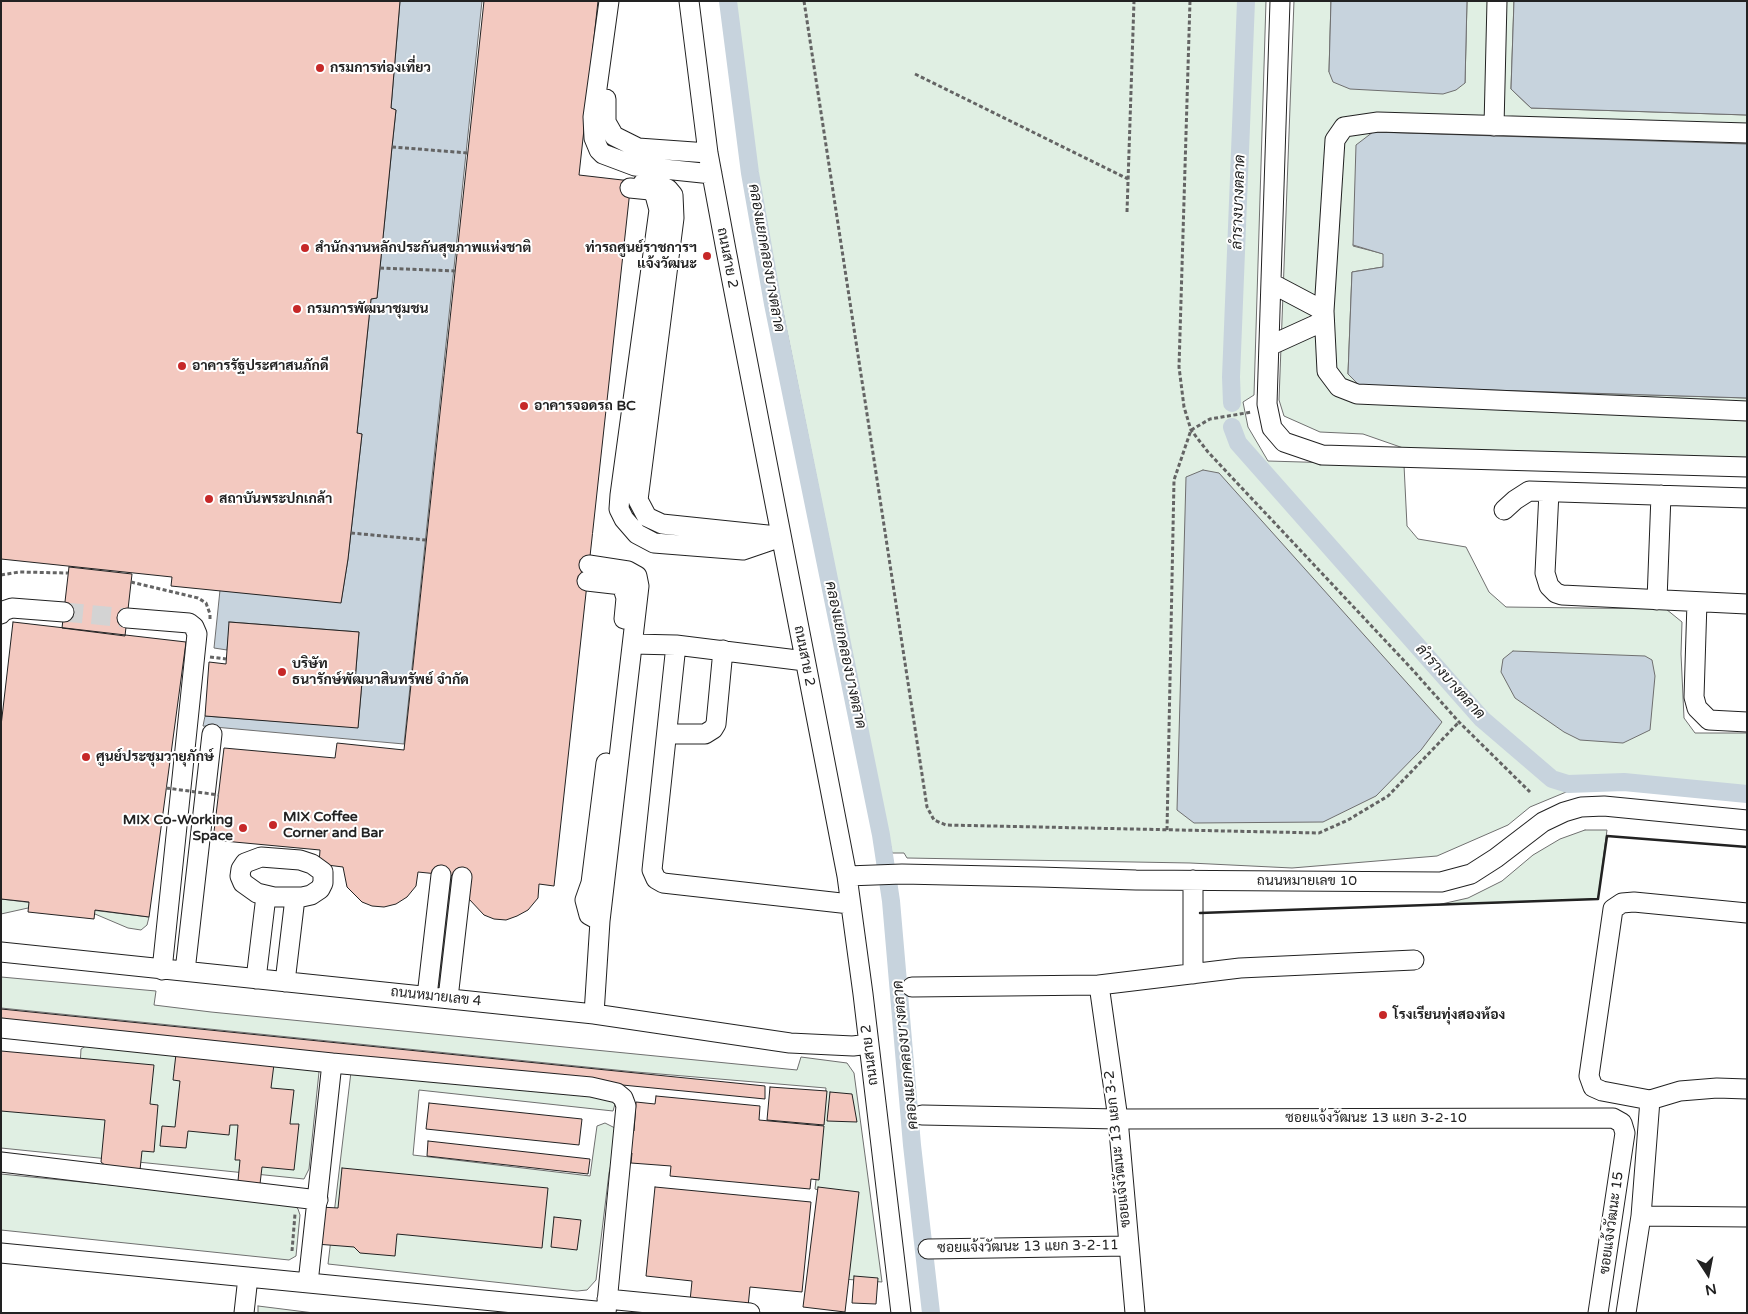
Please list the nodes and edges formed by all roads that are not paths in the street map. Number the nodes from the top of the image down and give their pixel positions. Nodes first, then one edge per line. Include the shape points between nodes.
1 (609, 1) edge
2 (621, 1) edge
3 (689, 1) edge
4 (1280, 1) edge
5 (1497, 1) edge
6 (1494, 126) junction
7 (1747, 133) edge
8 (614, 136) junction
9 (603, 154) junction
10 (708, 154) junction
11 (712, 174) junction
12 (1271, 284) junction
13 (1324, 316) junction
14 (1269, 346) junction
15 (1747, 411) edge
16 (1747, 467) edge
17 (1549, 492) junction
18 (1661, 495) junction
19 (1747, 498) edge
20 (1504, 510) dead end
21 (647, 517) junction
22 (637, 534) junction
23 (781, 537) junction
24 (1657, 600) junction
25 (1697, 602) junction
26 (1747, 604) edge
27 (64, 612) tunnel mouth
28 (1, 614) edge
29 (127, 618) tunnel mouth
30 (633, 644) junction
31 (676, 645) junction
32 (723, 650) junction
33 (805, 661) junction
34 (1747, 722) edge
35 (212, 734) dead end
36 (667, 734) junction
37 (1747, 820) edge
38 (441, 875) dead end
39 (847, 876) junction
40 (462, 877) dead end
41 (1194, 880) junction
42 (266, 896) junction
43 (295, 898) junction
44 (850, 904) junction
45 (1747, 913) edge
46 (600, 921) junction
47 (1, 952) edge
48 (1414, 960) dead end
49 (162, 970) junction
50 (185, 971) junction
51 (1185, 975) junction
52 (256, 979) junction
53 (285, 982) junction
54 (1099, 985) junction
55 (912, 987) dead end
56 (427, 996) junction
57 (448, 998) junction
58 (594, 1014) junction
59 (1, 1028) edge
60 (869, 1044) junction
61 (332, 1063) junction
62 (1747, 1089) edge
63 (1650, 1100) junction
64 (922, 1115) dead end
65 (1118, 1119) junction
66 (1625, 1133) joint
67 (1, 1162) edge
68 (318, 1200) junction
69 (1641, 1216) junction
70 (1747, 1217) edge
71 (1128, 1246) junction
72 (928, 1249) dead end
73 (1, 1253) edge
74 (248, 1277) junction
75 (308, 1283) junction
76 (606, 1308) edge
77 (244, 1313) edge
78 (750, 1313) edge
79 (901, 1313) edge
80 (1134, 1313) edge
81 (1598, 1313) edge
82 (1626, 1313) edge

1 - 9 street via 593,117 594,138
2 - 8 street via 605,106 606,122
3 - 10 street, ถนนสาย 2
4 - 12 street
5 - 6 street
6 - 7 street
6 - 13 street via 1378,122 1344,127 1335,140
8 - 9 street
8 - 10 street via 638,148
9 - 11 street via 635,166
10 - 11 street, ถนนสาย 2
11 - 23 street, ถนนสาย 2
12 - 13 street
12 - 14 street
13 - 14 street
13 - 15 street via 1327,371 1339,387 1357,394
14 - 16 street via 1267,404 1272,428 1284,442 1322,455
17 - 18 street
17 - 20 street via 1529,491
17 - 24 street via 1544,573 1553,591 1562,596
18 - 19 street
18 - 24 street
21 - 22 street
21 - 22 street via 638,500 638,491 673,210 673,195 668,189 653,183 630,185 650,190 655,195 659,210 619,509
21 - 23 street via 662,524
22 - 23 street via 654,543 743,550
23 - 33 street, ถนนสาย 2
24 - 25 street
25 - 26 street
25 - 34 street via 1694,697 1697,708 1709,720
27 - 28 street via 12,608
29 - 49 street via 189,623 197,634
30 - 31 street
30 - 46 street
30 - 46 street via 639,586 637,576 628,571 588,573 622,586 626,598 591,883 585,900 589,915
31 - 32 street
31 - 36 street
32 - 33 street
32 - 36 street via 713,729 705,734
33 - 39 street, ถนนสาย 2
35 - 50 street
36 - 44 street via 652,870 656,879 662,883
37 - 41 street, ถนนหมายเลข 10 via 1581,807 1543,822 1471,874 1441,882
38 - 56 street
39 - 41 street, ถนนหมายเลข 10 via 902,874
39 - 44 street, ถนนสาย 2
40 - 57 street
41 - 51 street
42 - 43 street
42 - 43 street via 243,883 240,876 245,863 266,857 300,860 320,869 324,878 320,889 311,895
42 - 52 street
43 - 53 street
44 - 60 street, ถนนสาย 2
45 - 63 street via 1634,902 1622,903 1614,909 1589,1076 1593,1087 1602,1091
46 - 58 street
47 - 49 street, ถนนหมายเลข 4
48 - 51 street via 1240,968
49 - 50 street, ถนนหมายเลข 4
50 - 52 street, ถนนหมายเลข 4
51 - 54 street
52 - 53 street, ถนนหมายเลข 4
53 - 56 street, ถนนหมายเลข 4
54 - 55 street
54 - 65 street, ซอยแจ้งวัฒนะ 13 แยก 3-2
56 - 57 street, ถนนหมายเลข 4
57 - 58 street, ถนนหมายเลข 4
58 - 60 street, ถนนหมายเลข 4 via 790,1043
59 - 61 street
60 - 79 street, ถนนสาย 2
61 - 68 street
61 - 76 street via 591,1087 617,1093 623,1098 626,1106
62 - 63 street via 1680,1091
63 - 69 street
64 - 65 street, ซอยแจ้งวัฒนะ 13 แยก 3-2-10
65 - 66 street, ซอยแจ้งวัฒนะ 13 แยก 3-2-10 via 1613,1118 1622,1123
65 - 71 street, ซอยแจ้งวัฒนะ 13 แยก 3-2
66 - 81 street, ซอยแจ้งวัฒนะ 15
67 - 68 street
68 - 75 street
69 - 70 street
69 - 82 street
71 - 72 street, ซอยแจ้งวัฒนะ 13 แยก 3-2-11
71 - 80 street, ซอยแจ้งวัฒนะ 13 แยก 3-2
73 - 74 street
74 - 75 street
74 - 77 street
75 - 76 street
76 - 78 street

